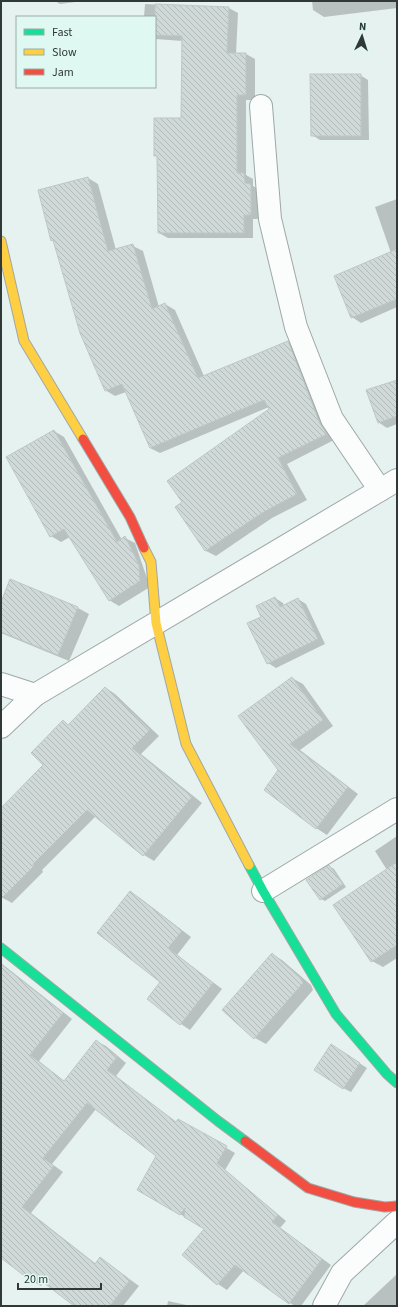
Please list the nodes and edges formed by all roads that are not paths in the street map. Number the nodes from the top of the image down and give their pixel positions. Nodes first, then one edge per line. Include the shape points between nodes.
1 (261, 106) dead end
2 (1, 241) edge
3 (388, 485) edge
4 (156, 623) junction
5 (1, 684) edge
6 (35, 695) junction
7 (1, 727) edge
8 (397, 809) edge
9 (263, 891) junction
10 (1, 948) edge
11 (397, 1083) edge
12 (397, 1206) edge
13 (397, 1222) edge
14 (324, 1306) edge

1 - 3 street via 270,219 296,327 332,419
2 - 4 street via 24,340 130,517 151,562
3 - 4 street
4 - 6 street
4 - 9 street via 186,744
5 - 6 street
6 - 7 street
8 - 9 street
9 - 11 street via 336,1014
10 - 12 street via 212,1116 308,1188 354,1202 384,1207
13 - 14 street via 342,1273

